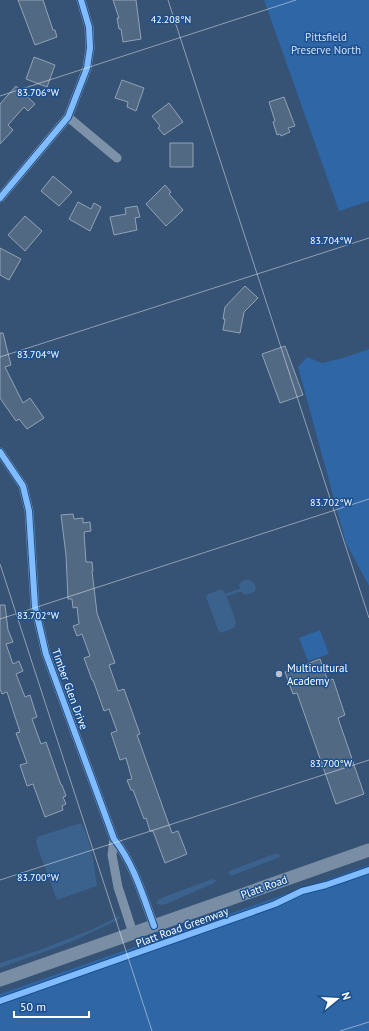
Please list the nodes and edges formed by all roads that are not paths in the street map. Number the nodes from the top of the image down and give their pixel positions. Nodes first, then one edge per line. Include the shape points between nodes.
1 (81, 0) edge
2 (68, 117) junction
3 (117, 158) dead end
4 (0, 198) edge
5 (0, 452) edge
6 (114, 839) junction
7 (369, 850) edge
8 (154, 926) junction
9 (133, 933) junction
10 (0, 980) edge

1 - 2 street via 89,27 90,48 87,68
2 - 3 street
2 - 4 street
5 - 6 street, Timber Glen Drive via 22,486 29,511 35,607 46,654
6 - 8 street, Timber Glen Drive via 124,852 137,879
6 - 9 street, Timber Glen Drive via 112,855 118,887
7 - 8 main road, Platt Road
8 - 9 main road, Platt Road
9 - 10 main road, Platt Road

